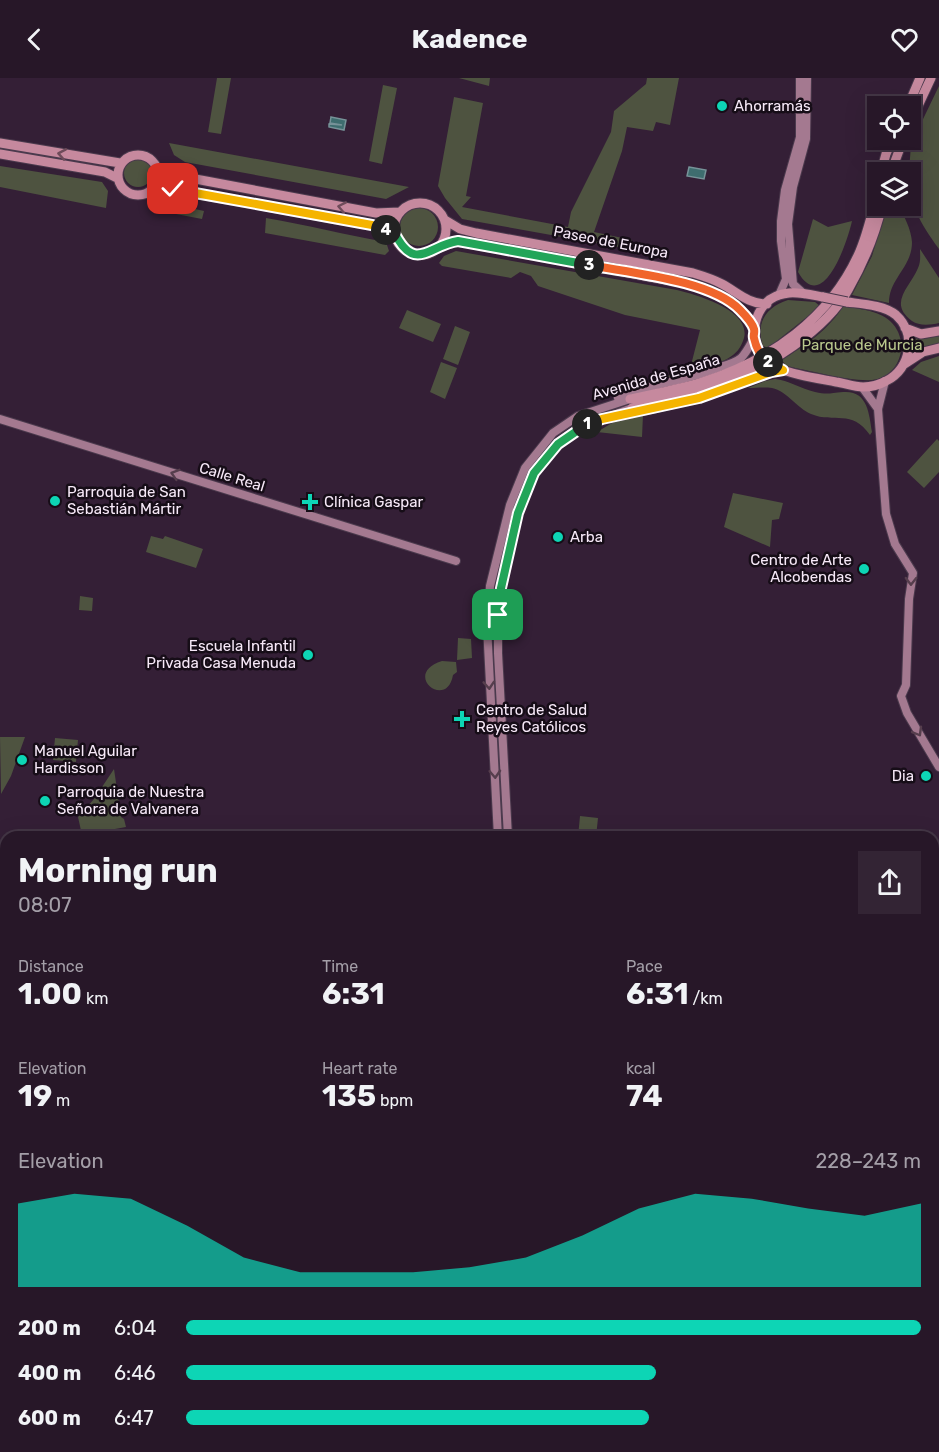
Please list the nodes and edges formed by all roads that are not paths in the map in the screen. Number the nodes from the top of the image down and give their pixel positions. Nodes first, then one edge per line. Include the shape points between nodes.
1 (800, 78) edge
2 (807, 78) edge
3 (920, 78) edge
4 (932, 78) edge
5 (912, 96) edge
6 (921, 100) edge
7 (0, 143) edge
8 (0, 154) edge
9 (120, 163) junction
10 (157, 168) junction
11 (117, 178) junction
12 (155, 186) junction
13 (400, 212) junction
14 (870, 216) edge
15 (879, 216) edge
16 (445, 220) junction
17 (394, 232) junction
18 (439, 247) junction
19 (804, 294) junction
20 (779, 295) junction
21 (845, 295) junction
22 (767, 304) junction
23 (905, 328) junction
24 (939, 331) edge
25 (754, 334) junction
26 (939, 348) edge
27 (903, 365) junction
28 (783, 370) junction
29 (885, 381) junction
30 (862, 387) junction
31 (631, 403) junction
32 (878, 409) junction
33 (594, 410) junction
34 (0, 419) edge
35 (602, 419) junction
36 (456, 561) dead end
37 (939, 767) edge
38 (498, 831) edge
39 (508, 831) edge

1 - 20 main road via 800,137 785,190 781,222 786,279
2 - 19 main road via 806,139 788,224 793,284
3 - 5 main road
4 - 6 main road
9 -> 7 main road
8 - 11 main road via 105,172
9 - 10 main road via 131,155 142,155
9 - 11 main road
10 - 12 main road via 159,179
13 -> 10 main road via 376,213 175,175
11 - 12 main road via 132,194 143,194
12 - 17 main road
13 - 16 main road via 414,203 426,203
13 - 17 main road
14 - 21 main road
15 - 21 main road
16 - 18 main road via 446,234
16 - 22 main road, Paseo de Europa via 476,233 693,273 723,284 746,299
17 - 18 main road via 401,247 414,254 429,253
18 - 25 main road, Paseo de Europa via 458,241 693,285 738,308
19 - 20 main road
19 - 21 main road, bridge
20 - 22 main road
21 - 23 main road via 895,315
21 - 31 main road, Avenida de España via 792,338 753,362
22 - 25 main road via 755,319
23 - 24 main road via 921,334
23 - 27 main road via 910,348
25 - 28 main road, Paseo de Europa, bridge via 765,360
25 - 33 main road via 740,359 710,372 626,395
26 - 27 main road via 923,352
27 - 29 main road
28 - 30 main road
28 - 35 main road via 699,398
29 - 30 main road
29 - 32 main road
30 - 32 main road
31 - 33 main road, Avenida de España
31 - 35 main road, Avenida de España
32 -> 37 main road via 886,514 895,543 913,573 906,685 901,696
33 -> 38 main road, Avenida de España via 553,433 531,458 510,505 497,554 486,637
36 -> 34 main road, Calle Real
35 - 39 main road, Avenida de España via 581,427 553,449 534,473 518,513 498,606

